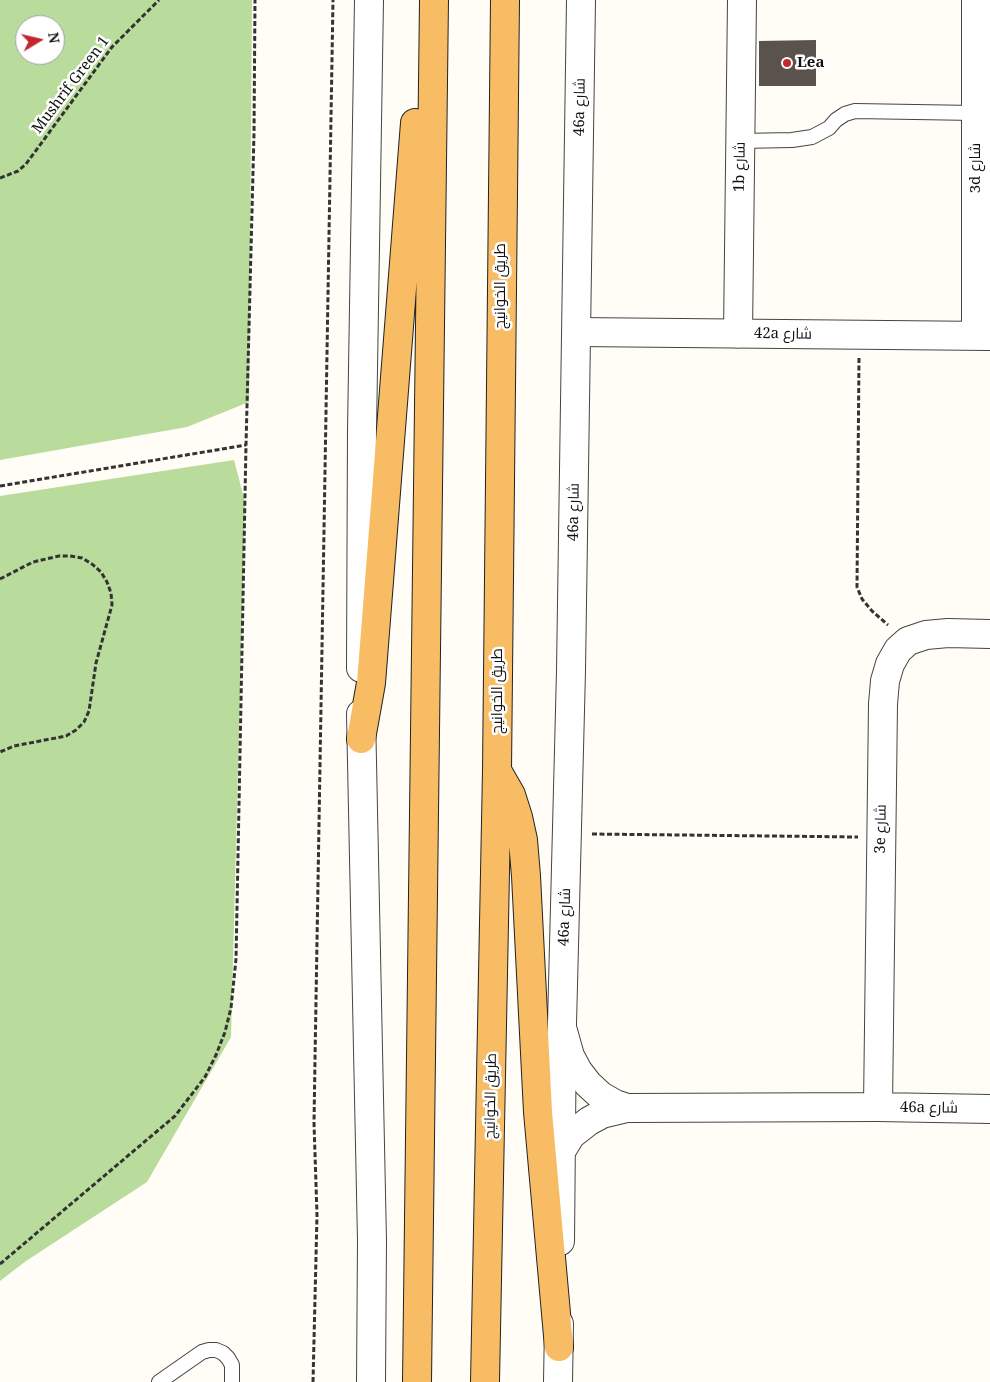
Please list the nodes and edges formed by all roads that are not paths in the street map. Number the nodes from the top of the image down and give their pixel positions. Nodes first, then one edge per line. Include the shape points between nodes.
1 (369, 0) edge
2 (429, 0) edge
3 (434, 0) edge
4 (505, 0) edge
5 (581, 0) edge
6 (742, 0) edge
7 (976, 0) edge
8 (976, 113) junction
9 (740, 141) junction
10 (577, 332) junction
11 (738, 334) junction
12 (983, 336) edge
13 (990, 634) edge
14 (361, 739) junction
15 (497, 770) junction
16 (562, 1024) junction
17 (878, 1107) junction
18 (627, 1108) junction
19 (990, 1109) edge
20 (560, 1153) junction
21 (559, 1347) junction
22 (159, 1382) edge
23 (232, 1382) edge
24 (371, 1382) edge
25 (417, 1382) edge
26 (485, 1382) edge
27 (558, 1382) edge

1 - 14 street
2 - 14 highway via 420,68 371,683
3 - 25 highway
4 - 15 highway, طريق الخوانيج
5 - 10 street, 46a شارع
6 - 9 street, 1b شارع
7 - 8 street, 3d شارع
8 - 9 lane via 855,111 845,114 812,137
8 - 12 street, 3d شارع
9 - 11 street, 1b شارع
10 - 11 street, 42a شارع
10 - 16 street, 46a شارع
11 - 12 street, 42a شارع
13 - 17 street, 3e شارع via 926,635 908,641 898,650 885,681
14 - 24 street via 372,1231
15 - 21 highway via 511,795 523,840 538,1112
15 - 26 highway, طريق الخوانيج
16 - 18 street, 46a شارع via 570,1056 588,1084 601,1096
16 - 20 street, 46a شارع
17 - 18 street, 46a شارع
17 - 19 street, 46a شارع
18 - 20 street, 46a شارع via 589,1121 571,1135
20 - 21 street, 46a شارع
21 - 27 street, 46a شارع
22 - 23 lane via 202,1352 216,1350 223,1353 232,1365

